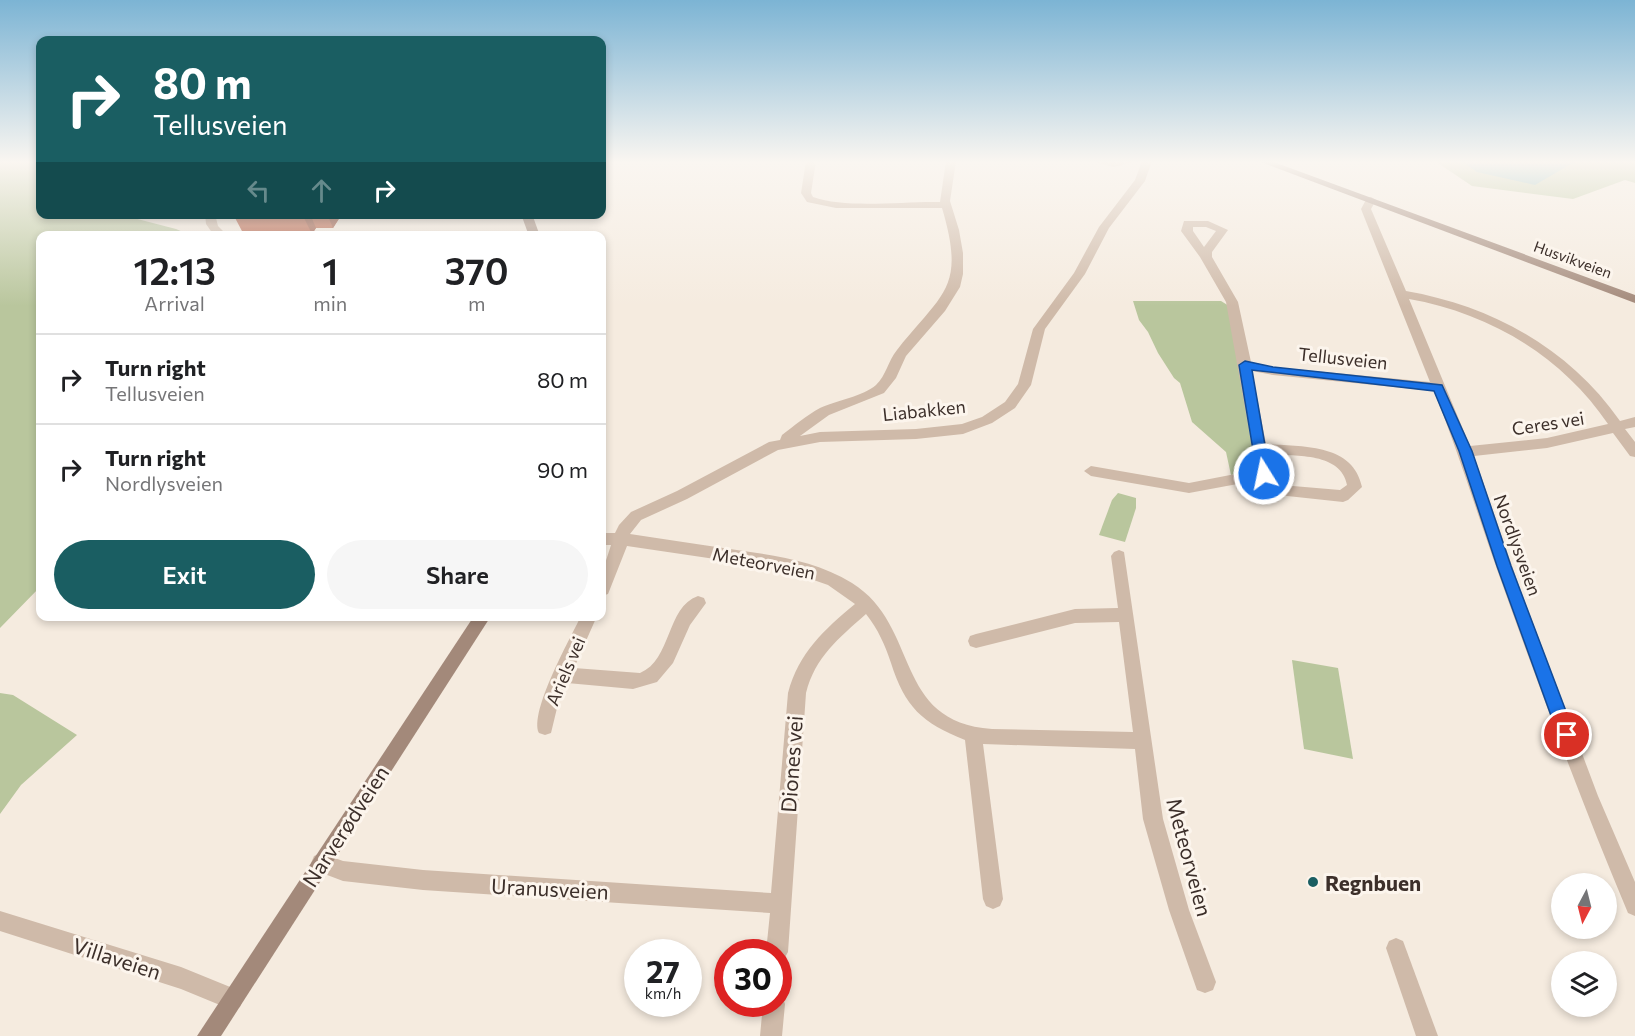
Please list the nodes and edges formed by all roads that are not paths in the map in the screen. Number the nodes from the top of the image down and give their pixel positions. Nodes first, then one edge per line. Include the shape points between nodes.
1 (947, 209) edge
2 (1118, 209) edge
3 (1365, 209) edge
4 (1396, 209) edge
5 (209, 219) edge
6 (217, 231) edge
7 (1205, 255) dead end
8 (1401, 294) junction
9 (1635, 299) edge
10 (1245, 365) junction
11 (1438, 387) junction
12 (1635, 422) edge
13 (1614, 425) junction
14 (788, 442) junction
15 (1259, 449) junction
16 (1465, 451) junction
17 (1635, 452) edge
18 (1091, 471) dead end
19 (1264, 474) junction
20 (606, 534) edge
21 (606, 539) edge
22 (620, 539) junction
23 (1119, 556) dead end
24 (606, 580) edge
25 (698, 603) dead end
26 (867, 603) junction
27 (1126, 615) junction
28 (480, 621) edge
29 (587, 621) edge
30 (976, 641) dead end
31 (561, 675) junction
32 (545, 727) dead end
33 (973, 734) junction
34 (1142, 741) junction
35 (321, 863) junction
36 (993, 899) dead end
37 (781, 904) junction
38 (1635, 906) edge
39 (0, 921) edge
40 (778, 939) edge
41 (1396, 948) dead end
42 (1205, 982) dead end
43 (232, 999) junction
44 (773, 1017) edge
45 (208, 1036) edge
46 (771, 1036) edge
47 (1427, 1036) edge

1 - 14 street via 954,230 957,274 941,308 900,354 879,390 817,416 787,438
2 - 14 street, Liabakken via 1079,274 1039,329 1024,385 1010,405 963,429
3 - 8 street, Nordlysveien
4 - 9 main road, Husvikveien
5 - 6 street
7 - 10 street via 1232,302
8 - 11 street, Nordlysveien
8 - 13 street via 1452,305 1519,334 1551,355 1582,383
10 - 11 street, Tellusveien
10 - 15 street
11 - 16 street, Nordlysveien
12 - 13 street, Ceres vei
13 - 16 street, Ceres vei via 1597,433
13 - 17 street
14 - 22 street, Liabakken via 643,511 627,524
15 - 19 street
15 - 19 street via 1337,458 1354,475 1355,487 1343,496 1278,490 1267,484
16 - 38 street, Nordlysveien via 1589,796
18 - 19 street via 1190,488
20 - 22 street
21 - 22 street
22 - 24 street
22 - 26 street, Meteorveien via 806,568 842,584
23 - 27 street, Meteorveien
25 - 31 street via 690,610 665,660 649,678 634,681
26 - 33 street, Meteorveien via 882,623 902,677 915,698 940,720
26 - 37 street, Diones vei via 815,651 800,674
27 - 30 street via 1068,617
27 - 34 street, Meteorveien
28 - 35 main road, Narverødveien
29 - 31 street, Ariels vei
31 - 32 street, Ariels vei
33 - 34 street, Meteorveien
33 - 36 street
34 - 42 street, Meteorveien via 1161,854
35 - 37 street, Uranusveien via 343,872 423,880
35 - 43 main road, Narverødveien
37 - 40 street, Diones vei
39 - 43 street, Villaveien via 181,978
41 - 47 street
43 - 45 main road, Narverødveien
44 - 46 street

